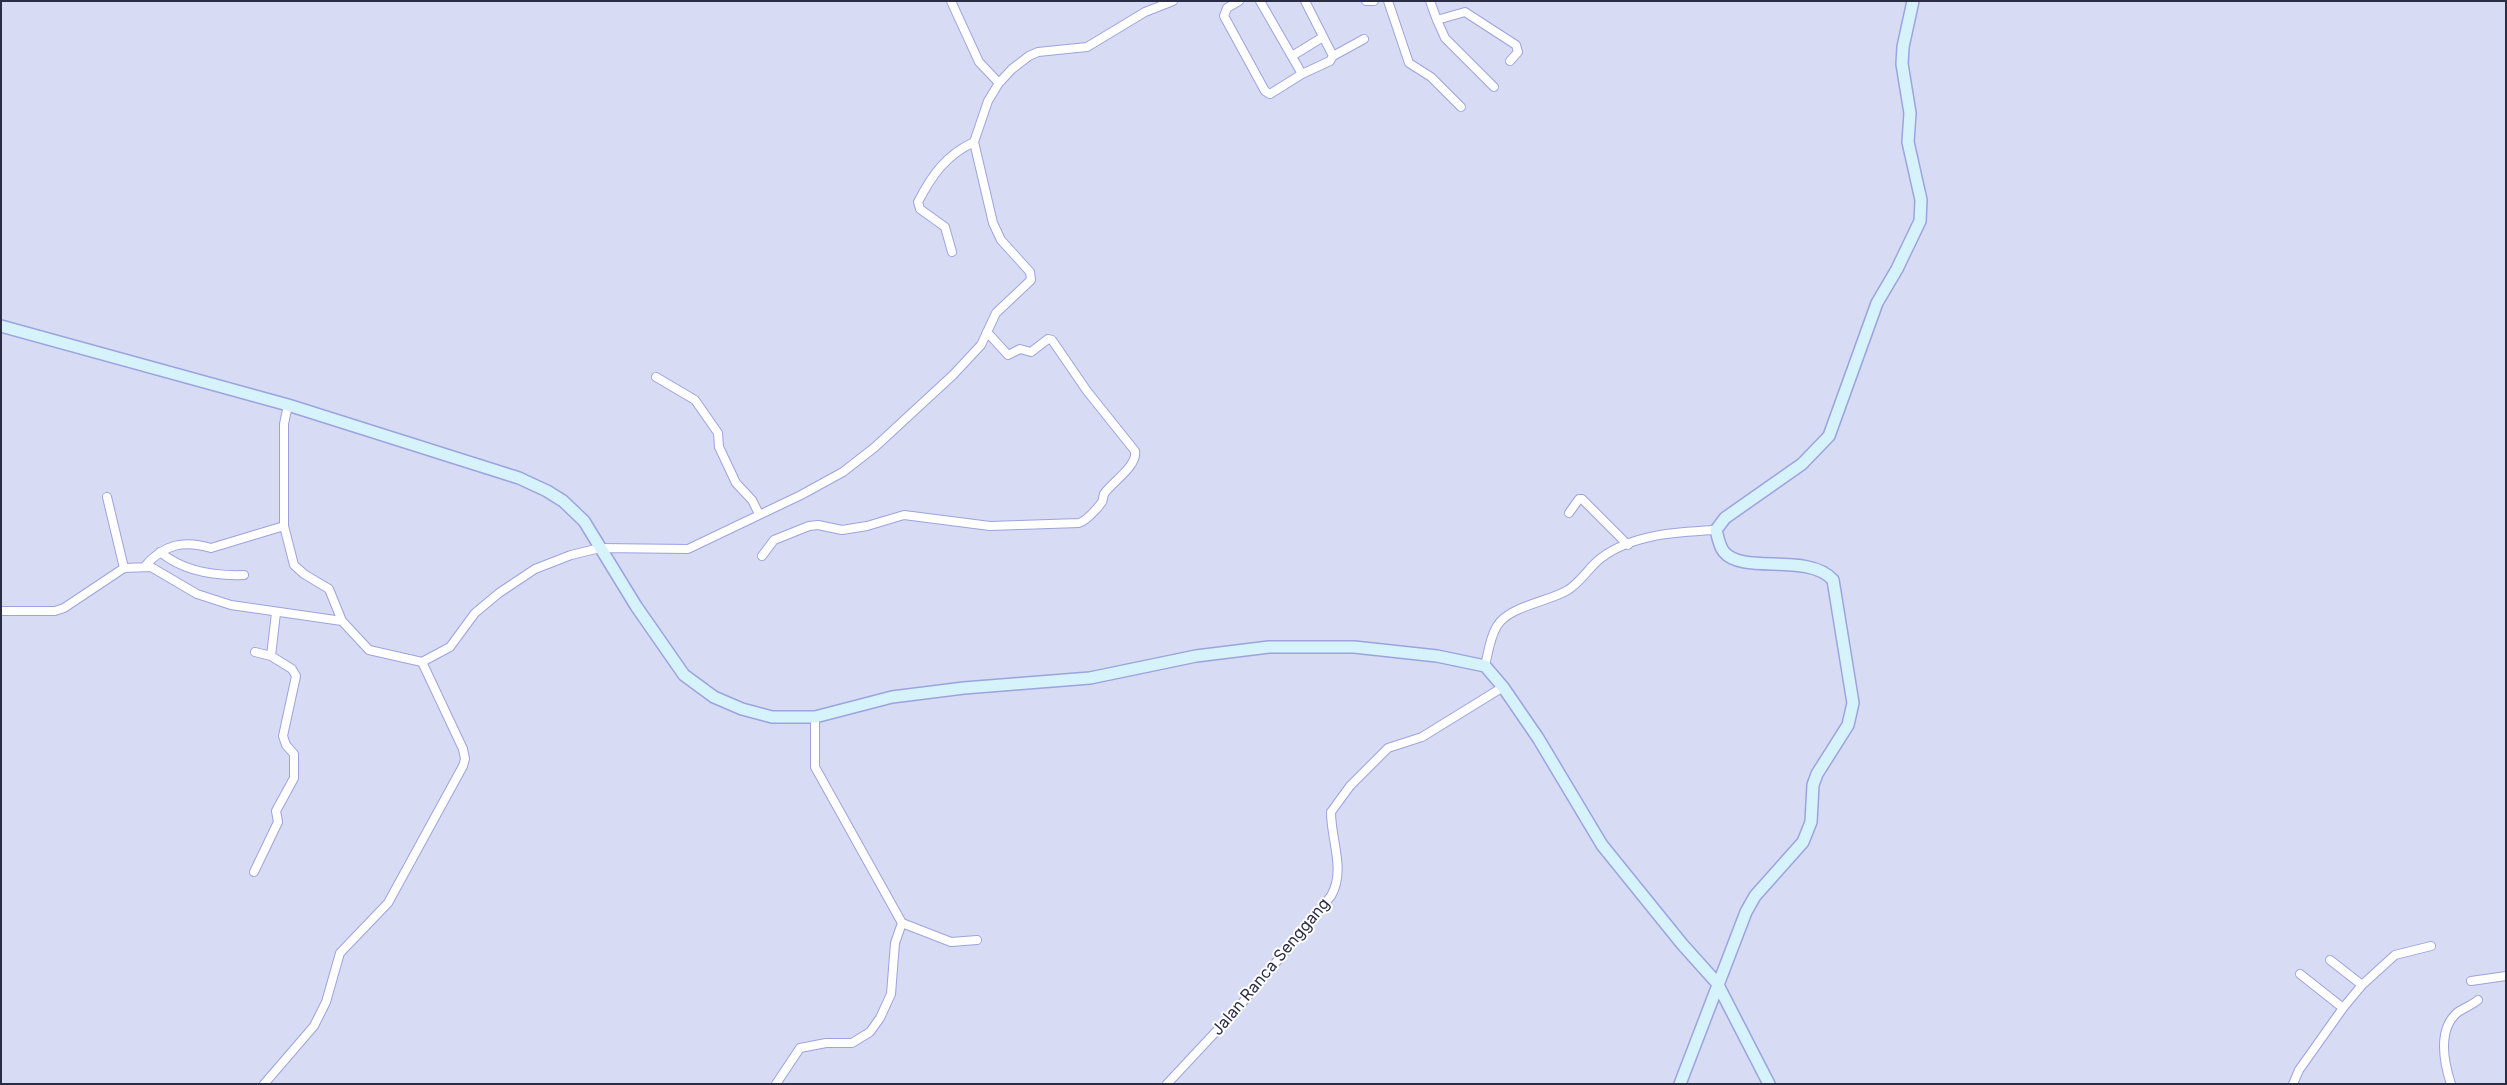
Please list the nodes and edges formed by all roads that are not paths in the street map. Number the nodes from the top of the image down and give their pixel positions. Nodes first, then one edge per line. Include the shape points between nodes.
1 (951, 1) edge
2 (1173, 1) edge
3 (1239, 1) edge
4 (1260, 1) edge
5 (1305, 1) edge
6 (1366, 1) edge
7 (1374, 1) edge
8 (1388, 1) edge
9 (1430, 1) edge
10 (1913, 1) edge
11 (1437, 20) junction
12 (1323, 37) junction
13 (1364, 38) dead end
14 (1292, 56) junction
15 (1333, 56) junction
16 (1510, 61) dead end
17 (1302, 74) junction
18 (998, 83) junction
19 (1494, 87) dead end
20 (1461, 107) dead end
21 (974, 142) junction
22 (952, 252) dead end
23 (1, 326) edge
24 (987, 332) junction
25 (656, 377) dead end
26 (288, 405) junction
27 (107, 498) dead end
28 (1568, 513) dead end
29 (759, 514) junction
30 (284, 526) junction
31 (1716, 530) junction
32 (1628, 545) junction
33 (600, 548) junction
34 (160, 552) junction
35 (762, 556) dead end
36 (146, 566) junction
37 (124, 568) junction
38 (244, 576) dead end
39 (1, 611) edge
40 (276, 613) junction
41 (342, 621) junction
42 (255, 652) dead end
43 (271, 656) junction
44 (422, 662) junction
45 (1484, 666) junction
46 (1503, 687) junction
47 (815, 717) junction
48 (254, 872) dead end
49 (902, 923) junction
50 (977, 940) dead end
51 (2431, 946) dead end
52 (2330, 960) dead end
53 (2300, 974) dead end
54 (2506, 976) edge
55 (2472, 981) dead end
56 (1717, 983) junction
57 (2362, 985) junction
58 (2478, 1000) dead end
59 (2343, 1008) junction
60 (264, 1084) edge
61 (776, 1084) edge
62 (1167, 1084) edge
63 (1680, 1084) edge
64 (1769, 1084) edge
65 (2293, 1084) edge
66 (2451, 1084) edge

1 - 18 street via 979,62
2 - 18 street via 1145,12 1083,48 1034,54
3 - 17 street via 1227,8 1224,16 1268,94
4 - 14 street
5 - 12 street
6 - 7 street
8 - 20 street via 1409,62 1431,77
9 - 11 street
10 - 31 street via 1902,64 1910,113 1908,142 1921,200 1920,221 1877,303 1829,436 1802,464 1725,518
11 - 16 street via 1465,12 1518,47
11 - 19 street via 1445,38
12 - 14 street
12 - 15 street
13 - 15 street
14 - 17 street
15 - 17 street via 1330,61
18 - 21 street
21 - 22 street via 951,154 918,202 920,209 945,227
21 - 24 street via 994,228 1000,240 1031,276 1029,283 996,313
23 - 26 street
24 - 29 street via 981,345 953,375 875,447 843,472
24 - 35 street via 1008,355 1020,348 1031,352 1052,340 1087,391 1135,451 1136,456 1124,475 1084,520 1079,523 990,526 904,515 842,530 814,525 774,540
25 - 29 street via 695,400 718,434 719,447 736,483 752,500
26 - 30 street
26 - 33 street via 484,467 547,491 580,517
27 - 37 street
28 - 32 street via 1578,499 1582,499
29 - 33 street via 712,539 682,550
30 - 34 street via 211,548 181,544
30 - 41 street via 294,565 327,586
31 - 32 street via 1674,532
31 - 56 street via 1724,552 1730,557 1744,562 1800,565 1833,580 1853,703 1848,724 1813,785 1808,832 1803,842 1755,896 1736,933
32 - 45 street via 1603,556 1567,590 1505,617 1494,633
33 - 44 street via 552,561 519,579 475,613 450,647
33 - 47 street via 636,606 684,675 695,685 714,697 772,718
34 - 36 street
34 - 38 street via 196,570
36 - 37 street
36 - 40 street via 202,596
37 - 39 street via 64,608 55,611
40 - 41 street
40 - 43 street
41 - 44 street via 369,650
42 - 43 street
43 - 48 street via 292,669 296,676 283,736 294,754 295,774 276,811 278,822
44 - 60 street via 463,748 463,766 388,903 340,953 326,1002 314,1026
45 - 46 street
45 - 47 street via 1437,656 1354,647 1269,648 1196,656 1090,678 892,697
46 - 56 street via 1538,738 1602,845
46 - 62 street, Jalan Ranca Senggang via 1422,737 1388,748 1350,786 1331,812 1338,873 1331,896 1238,1008
47 - 49 street via 816,767
49 - 50 street via 951,942
49 - 61 street via 895,944 891,994 876,1026 852,1043 800,1048
51 - 57 street via 2395,955
52 - 57 street
53 - 59 street
54 - 55 street
56 - 63 street
56 - 64 street
57 - 59 street
58 - 66 street via 2458,1013 2447,1033 2443,1048
59 - 65 street via 2299,1070

